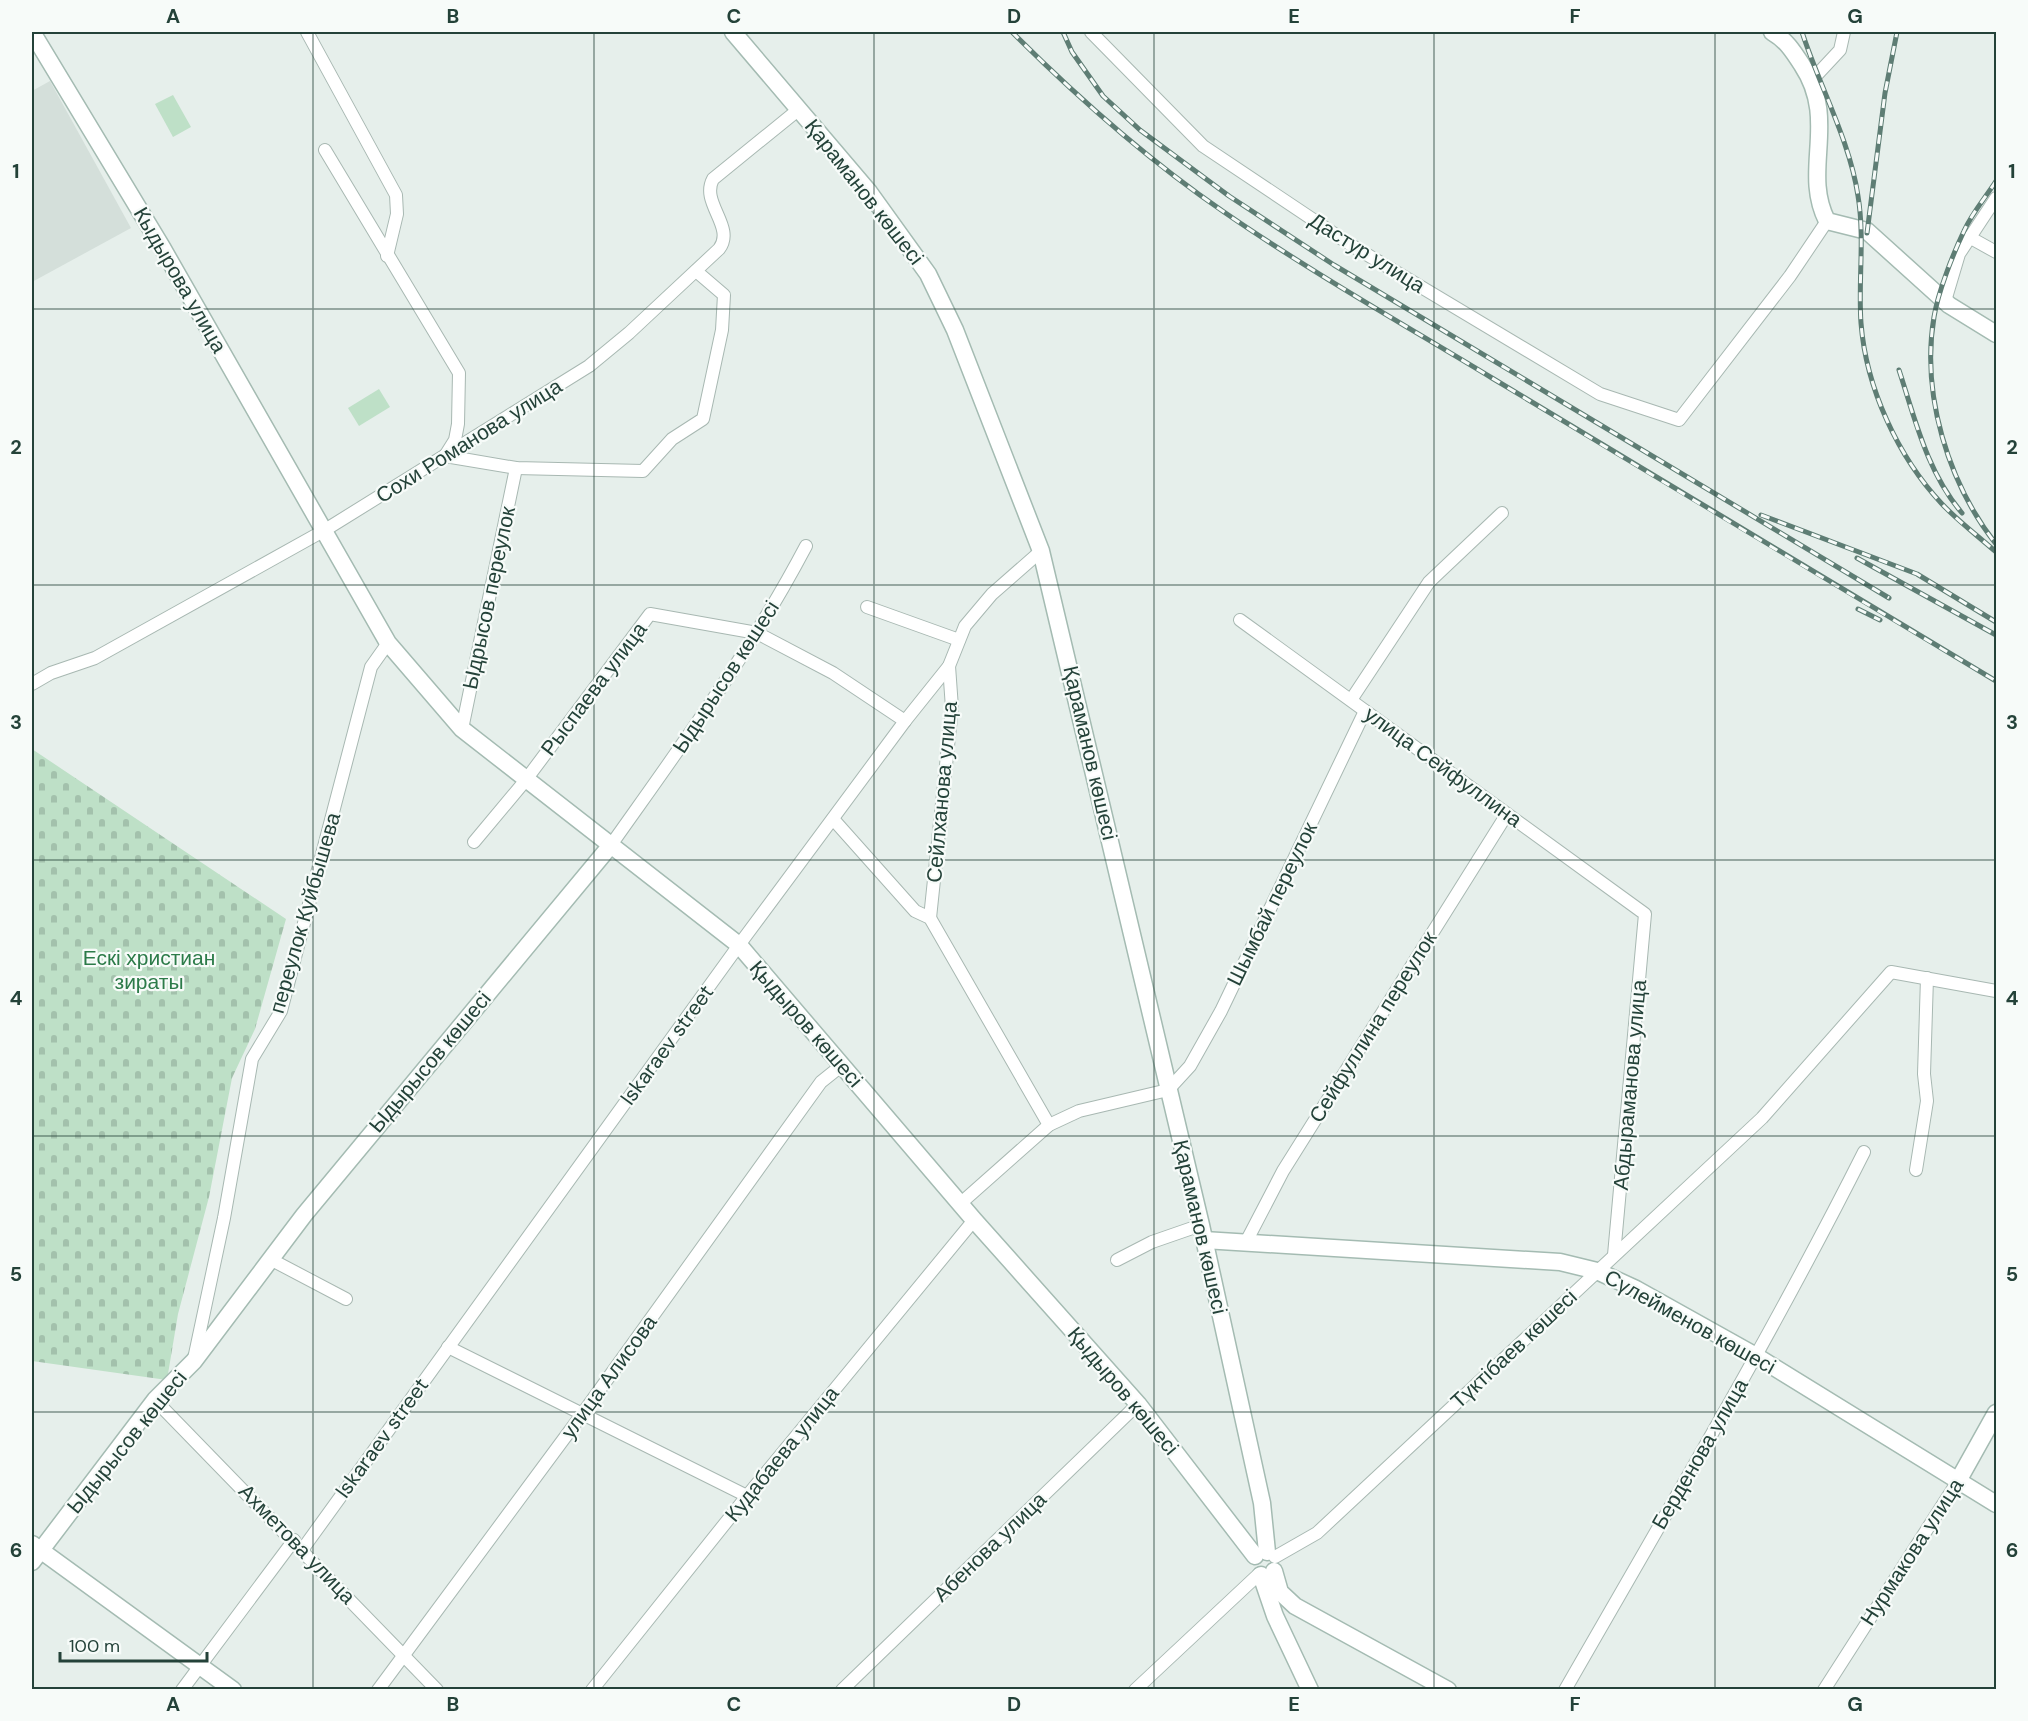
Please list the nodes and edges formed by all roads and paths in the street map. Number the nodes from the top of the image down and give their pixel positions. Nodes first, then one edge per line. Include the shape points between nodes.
1 (32, 32) edge
2 (308, 32) edge
3 (733, 32) edge
4 (1091, 32) edge
5 (1772, 32) edge
6 (1844, 32) edge
7 (1812, 80) junction
8 (798, 110) junction
9 (325, 150) dead end
10 (1996, 198) edge
11 (1827, 220) junction
12 (1969, 237) junction
13 (1996, 252) edge
14 (387, 256) junction
15 (696, 271) junction
16 (1947, 303) junction
17 (1996, 334) edge
18 (445, 456) junction
19 (516, 468) junction
20 (1503, 513) dead end
21 (325, 530) junction
22 (806, 546) dead end
23 (1041, 551) junction
24 (867, 607) dead end
25 (1240, 620) dead end
26 (758, 633) junction
27 (959, 640) junction
28 (388, 643) junction
29 (949, 666) junction
30 (32, 684) edge
31 (1351, 700) junction
32 (1365, 711) junction
33 (905, 721) junction
34 (462, 729) junction
35 (525, 781) junction
36 (1507, 814) junction
37 (832, 819) junction
38 (474, 842) dead end
39 (611, 845) junction
40 (1645, 914) joint
41 (930, 918) junction
42 (739, 945) junction
43 (1927, 978) junction
44 (1996, 990) edge
45 (841, 1066) junction
46 (1168, 1090) junction
47 (1049, 1125) junction
48 (1864, 1152) dead end
49 (1916, 1170) dead end
50 (961, 1203) junction
51 (974, 1220) junction
52 (1202, 1232) junction
53 (1245, 1244) junction
54 (1614, 1255) junction
55 (270, 1260) junction
56 (1117, 1260) dead end
57 (1598, 1271) junction
58 (346, 1299) dead end
59 (448, 1347) junction
60 (1756, 1356) junction
61 (194, 1361) junction
62 (155, 1400) junction
63 (1138, 1404) junction
64 (583, 1413) junction
65 (1996, 1413) edge
66 (1958, 1481) junction
67 (747, 1496) junction
68 (1996, 1504) edge
69 (298, 1545) junction
70 (35, 1552) edge
71 (1265, 1564) junction
72 (1295, 1606) junction
73 (1275, 1616) junction
74 (404, 1655) junction
75 (199, 1666) junction
76 (182, 1689) edge
77 (233, 1689) edge
78 (378, 1689) edge
79 (437, 1689) edge
80 (592, 1689) edge
81 (842, 1689) edge
82 (1135, 1689) edge
83 (1311, 1689) edge
84 (1448, 1689) edge
85 (1565, 1689) edge
86 (1824, 1689) edge

1 - 21 street, Кыдырова улица via 164,249
2 - 14 street via 396,195 397,214
3 - 8 street, Қараманов көшесі
4 - 11 street, Дастур улица via 1203,146 1350,245 1600,394 1679,420 1790,276
5 - 7 street via 1786,40
6 - 7 street via 1840,50
7 - 11 street via 1821,109 1817,202
8 - 15 street, Сохи Романова улица via 713,179 710,190 725,234 724,242
8 - 23 street, Қараманов көшесі via 869,192 928,274 955,330
9 - 14 street
10 - 12 street
11 - 16 street via 1867,231
12 - 13 street
12 - 16 street via 1959,254
14 - 18 street via 459,374 455,440
15 - 18 street, Сохи Романова улица via 590,366
15 - 19 street via 724,295 722,330 703,419 672,439 643,471
16 - 17 street
18 - 19 street
18 - 21 street, Сохи Романова улица
19 - 34 street, Ыдрысов переулок
20 - 31 street via 1429,582
21 - 28 street, Қыдыров көшесі
21 - 30 street, Сохи Романова улица via 96,658 51,673
22 - 26 street, Ыдырысов көшесі
23 - 27 street, Iskaraev street via 992,594 965,626
23 - 46 street, Қараманов көшесі
24 - 27 street
25 - 31 street, улица Сейфуллина
26 - 33 street, Рыспаева улица via 833,673
26 - 35 street, Рыспаева улица via 650,614
26 - 39 street, Ыдырысов көшесі
27 - 29 street, Iskaraev street
28 - 34 street, Қыдыров көшесі
28 - 61 street, переулок Куйбышева via 371,667 281,1011 252,1059
29 - 33 street, Iskaraev street
29 - 41 street, Сейлханова улица via 952,708
31 - 32 street, улица Сейфуллина
32 - 36 street, улица Сейфуллина
32 - 46 street, Шымбай переулок via 1221,1011 1190,1066
33 - 37 street, Iskaraev street
34 - 35 street, Қыдыров көшесі
35 - 38 street, Рыспаева улица
35 - 39 street, Қыдыров көшесі
36 - 40 street, улица Сейфуллина
36 - 53 street, Сейфуллина переулок via 1283,1171
37 - 41 street, Сейлханова улица via 915,911
37 - 42 street, Iskaraev street
39 - 42 street, Қыдыров көшесі
39 - 55 street, Ыдырысов көшесі
40 - 54 street, Абдыраманова улица
41 - 47 street, Сейлханова улица
42 - 45 street, Қыдыров көшесі
42 - 59 street, Iskaraev street
43 - 44 street
43 - 49 street via 1927,1101
43 - 54 street, Түктібаев көшесі via 1892,972 1762,1118
45 - 50 street, Қыдыров көшесі
45 - 64 street, улица Алисова via 820,1082
46 - 47 street via 1079,1112
46 - 52 street, Қараманов көшесі
47 - 50 street
48 - 60 street, Берденова улица
50 - 51 street, Қыдыров көшесі
51 - 63 street, Қыдыров көшесі
51 - 67 street, Кудабаева улица
52 - 53 street, Сүлейменов көшесі
52 - 56 street via 1152,1242
52 - 71 street, Қараманов көшесі via 1262,1503
53 - 57 street, Сүлейменов көшесі via 1560,1262
54 - 57 street, Түктібаев көшесі
55 - 58 street
55 - 61 street, Ыдырысов көшесі
57 - 60 street, Сүлейменов көшесі
57 - 71 street, Түктібаев көшесі via 1317,1533
59 - 64 street
59 - 69 street, Iskaraev street
60 - 66 street, Сүлейменов көшесі
60 - 85 street, Берденова улица
61 - 62 street, Ыдырысов көшесі
62 - 69 street, Ахметова улица
62 - 70 street, Ыдырысов көшесі
63 - 71 street, Қыдыров көшесі
63 - 81 street, Абенова улица
64 - 67 street
64 - 74 street, улица Алисова
65 - 66 street, Нурмакова улица
66 - 68 street, Сүлейменов көшесі
66 - 86 street, Нурмакова улица
67 - 80 street, Кудабаева улица
69 - 74 street, Ахметова улица
69 - 75 street, Iskaraev street
70 - 75 street
71 - 72 street, Қыдыров көшесі via 1280,1592
71 - 73 street, Қараманов көшесі
71 - 82 street, Түктібаев көшесі
72 - 73 street via 1282,1608
72 - 84 street, Қыдыров көшесі
73 - 83 street, Қараманов көшесі
74 - 78 street, улица Алисова
74 - 79 street, Ахметова улица
75 - 76 street, Iskaraev street
75 - 77 street

